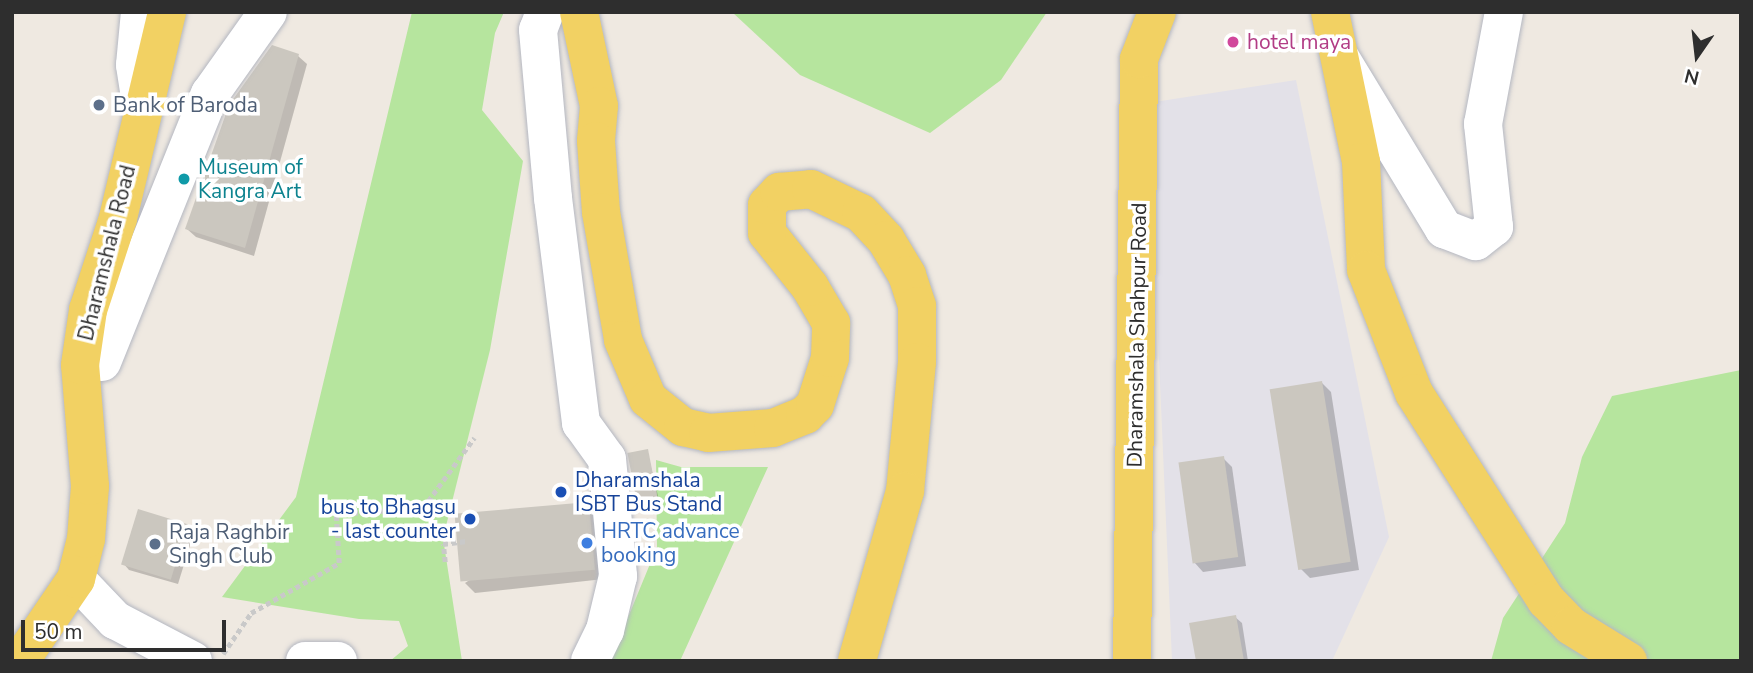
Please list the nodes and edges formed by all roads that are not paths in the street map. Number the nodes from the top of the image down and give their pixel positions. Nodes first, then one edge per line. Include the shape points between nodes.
1 (140, 12) edge
2 (167, 12) edge
3 (268, 12) edge
4 (545, 12) edge
5 (579, 12) edge
6 (1157, 12) edge
7 (1330, 12) edge
8 (1504, 12) edge
9 (1340, 57) junction
10 (142, 110) junction
11 (102, 362) dead end
12 (76, 579) junction
13 (20, 661) edge
14 (192, 661) edge
15 (304, 661) edge
16 (338, 661) edge
17 (590, 661) edge
18 (857, 661) edge
19 (1132, 661) edge
20 (1628, 661) edge

1 - 10 street via 135,65
2 - 10 main road, Dharamshala Road
3 - 11 street via 210,94
4 - 17 street via 538,30 579,409 581,422 607,460 618,576 605,630
5 - 18 main road via 599,106 596,141 601,212 623,340 648,399 683,427 708,433 773,428 805,415 815,405 831,358 831,323 810,287 767,233 766,205 779,192 811,189 861,213 886,240 907,275 917,306 917,362 905,491
6 - 19 main road, Dharamshala Shahpur Road via 1139,59
7 - 9 main road
8 - 9 street via 1483,124 1494,227 1476,241 1444,229
9 - 20 main road via 1361,162 1366,270 1413,393 1546,600 1571,626
10 - 12 main road, Dharamshala Road via 118,218 88,310 79,365 90,486
12 - 13 main road
12 - 14 street via 115,621
15 - 16 street

